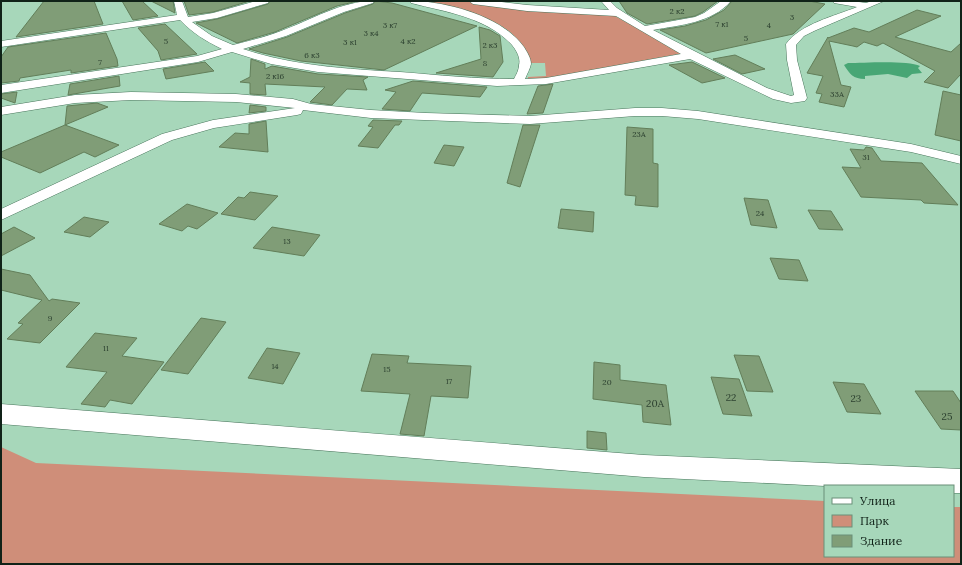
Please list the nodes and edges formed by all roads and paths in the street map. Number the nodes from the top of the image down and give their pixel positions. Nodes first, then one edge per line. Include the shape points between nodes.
1 (178, 1) edge
2 (265, 1) edge
3 (370, 1) edge
4 (414, 1) edge
5 (473, 1) edge
6 (605, 1) edge
7 (727, 1) edge
8 (837, 1) edge
9 (880, 1) edge
10 (866, 6) junction
11 (617, 13) junction
12 (183, 19) junction
13 (645, 29) junction
14 (1, 44) edge
15 (234, 49) junction
16 (693, 55) junction
17 (518, 82) junction
18 (1, 89) edge
19 (310, 108) junction
20 (1, 111) edge
21 (961, 160) edge
22 (1, 215) edge
23 (1, 414) edge
24 (961, 481) edge

1 - 12 street
2 - 12 street via 214,16
3 - 15 street via 283,34
4 - 17 street via 482,20 505,32 523,56 525,64
5 - 11 street via 527,8
6 - 11 street
7 - 13 street via 697,19
8 - 10 street
9 - 10 street
10 - 16 street via 801,34 791,44 801,98 796,100 792,101 763,91
11 - 13 street
12 - 14 street
12 - 15 street via 202,35
13 - 16 street
15 - 17 street via 304,67 341,72
15 - 18 street via 166,65
16 - 17 street via 546,81
19 - 20 street via 293,103 236,98 131,96 75,99
19 - 21 street via 371,114 530,120 636,112 698,115 911,148
19 - 22 street via 213,124 167,137
23 - 24 street via 644,466

